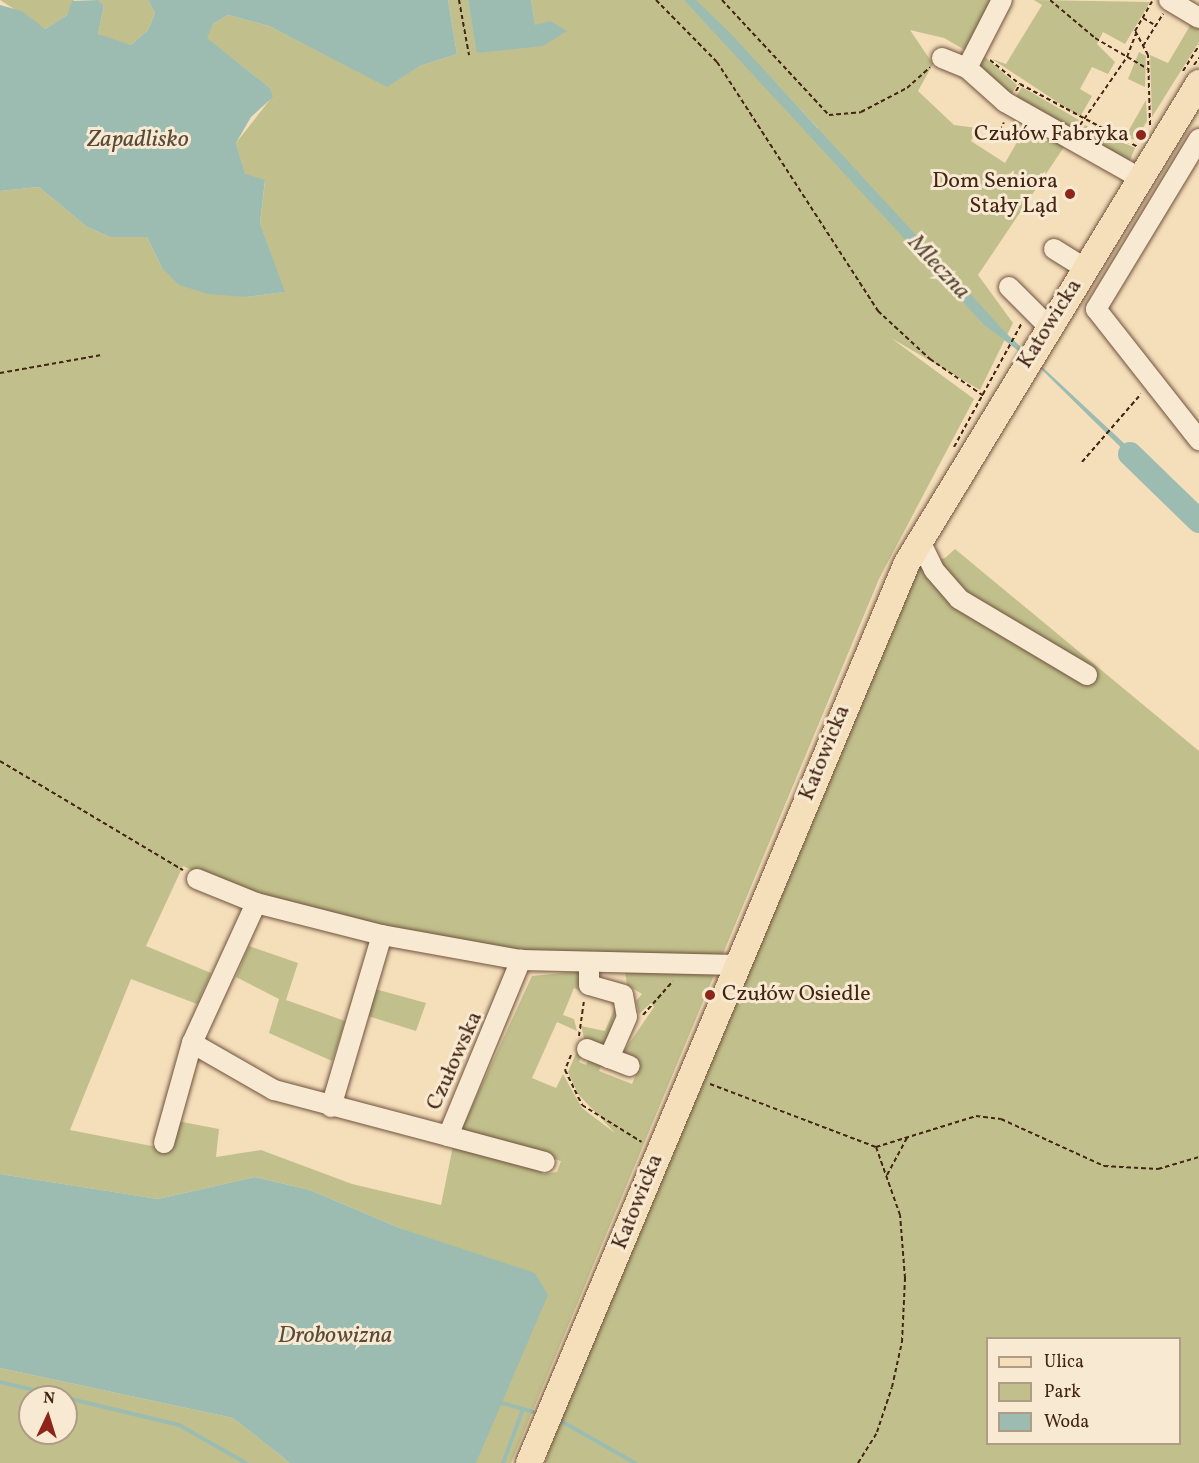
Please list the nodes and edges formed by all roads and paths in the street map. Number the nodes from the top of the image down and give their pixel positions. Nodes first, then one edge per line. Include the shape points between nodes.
1 (459, 0) edge
2 (656, 0) edge
3 (722, 0) edge
4 (1002, 0) edge
5 (1050, 0) edge
6 (1164, 0) edge
7 (1143, 18) junction
8 (1199, 18) edge
9 (1153, 24) junction
10 (1136, 34) junction
11 (1143, 46) junction
12 (469, 55) dead end
13 (1127, 57) junction
14 (942, 58) joint
15 (966, 68) junction
16 (1148, 69) junction
17 (1195, 97) edge
18 (1151, 131) dead end
19 (1069, 138) junction
20 (1199, 139) edge
21 (1140, 178) junction
22 (1054, 249) dead end
23 (1084, 268) junction
24 (1009, 287) dead end
25 (1035, 331) junction
26 (100, 355) dead end
27 (0, 373) edge
28 (1146, 374) junction
29 (990, 400) junction
30 (1199, 440) edge
31 (952, 451) dead end
32 (1083, 462) dead end
33 (919, 539) junction
34 (1087, 675) dead end
35 (0, 761) edge
36 (197, 879) joint
37 (256, 903) junction
38 (382, 935) junction
39 (521, 960) junction
40 (589, 962) junction
41 (737, 965) junction
42 (678, 975) dead end
43 (589, 986) junction
44 (635, 1022) dead end
45 (192, 1043) junction
46 (579, 1047) junction
47 (609, 1058) junction
48 (630, 1066) dead end
49 (690, 1076) junction
50 (331, 1107) junction
51 (448, 1136) junction
52 (908, 1136) junction
53 (164, 1143) dead end
54 (650, 1146) dead end
55 (876, 1147) junction
56 (1199, 1157) edge
57 (544, 1162) dead end
58 (886, 1177) junction
59 (529, 1463) edge
60 (858, 1463) edge

1 - 12 path
2 - 29 path via 717,62 878,311 930,358
3 - 14 path via 829,115 861,112 907,88
4 - 15 street
5 - 13 path
6 - 7 path
6 - 8 street
6 - 9 path
7 - 9 path
7 - 10 path
9 - 11 path
10 - 11 path
10 - 13 path
11 - 16 path
13 - 16 path
13 - 19 path
14 - 15 street
15 - 19 street via 1005,102
16 - 18 path
17 - 21 main road, Katowicka
19 - 21 street
20 - 28 street via 1096,309
21 - 23 main road, Katowicka
22 - 23 street
23 - 25 main road, Katowicka
24 - 25 street
25 - 29 main road, Katowicka via 1021,370
25 - 29 path via 1004,350
26 - 27 path
28 - 30 street
28 - 32 path via 1142,394
29 - 31 path
29 - 33 main road, Katowicka
33 - 34 street via 934,570 959,599
33 - 41 main road, Katowicka
35 - 36 path
36 - 37 street
37 - 38 street
37 - 45 street
38 - 39 street
38 - 50 street
39 - 40 street
39 - 51 street, Czułowska
40 - 41 street
40 - 43 street
41 - 49 main road, Katowicka
42 - 44 path
43 - 46 path via 578,1017
43 - 47 street via 619,990 628,1008
45 - 50 street, Czułowska via 246,1078
45 - 53 street
46 - 47 street
46 - 54 path via 565,1070 582,1105 609,1127
47 - 48 street
49 - 55 path
49 - 59 main road, Katowicka
50 - 51 street, Czułowska
51 - 57 street
52 - 55 path
52 - 56 path via 976,1116 1000,1119 1104,1166 1158,1169
52 - 58 path
55 - 58 path
58 - 60 path via 901,1226 905,1278 902,1342 877,1431

